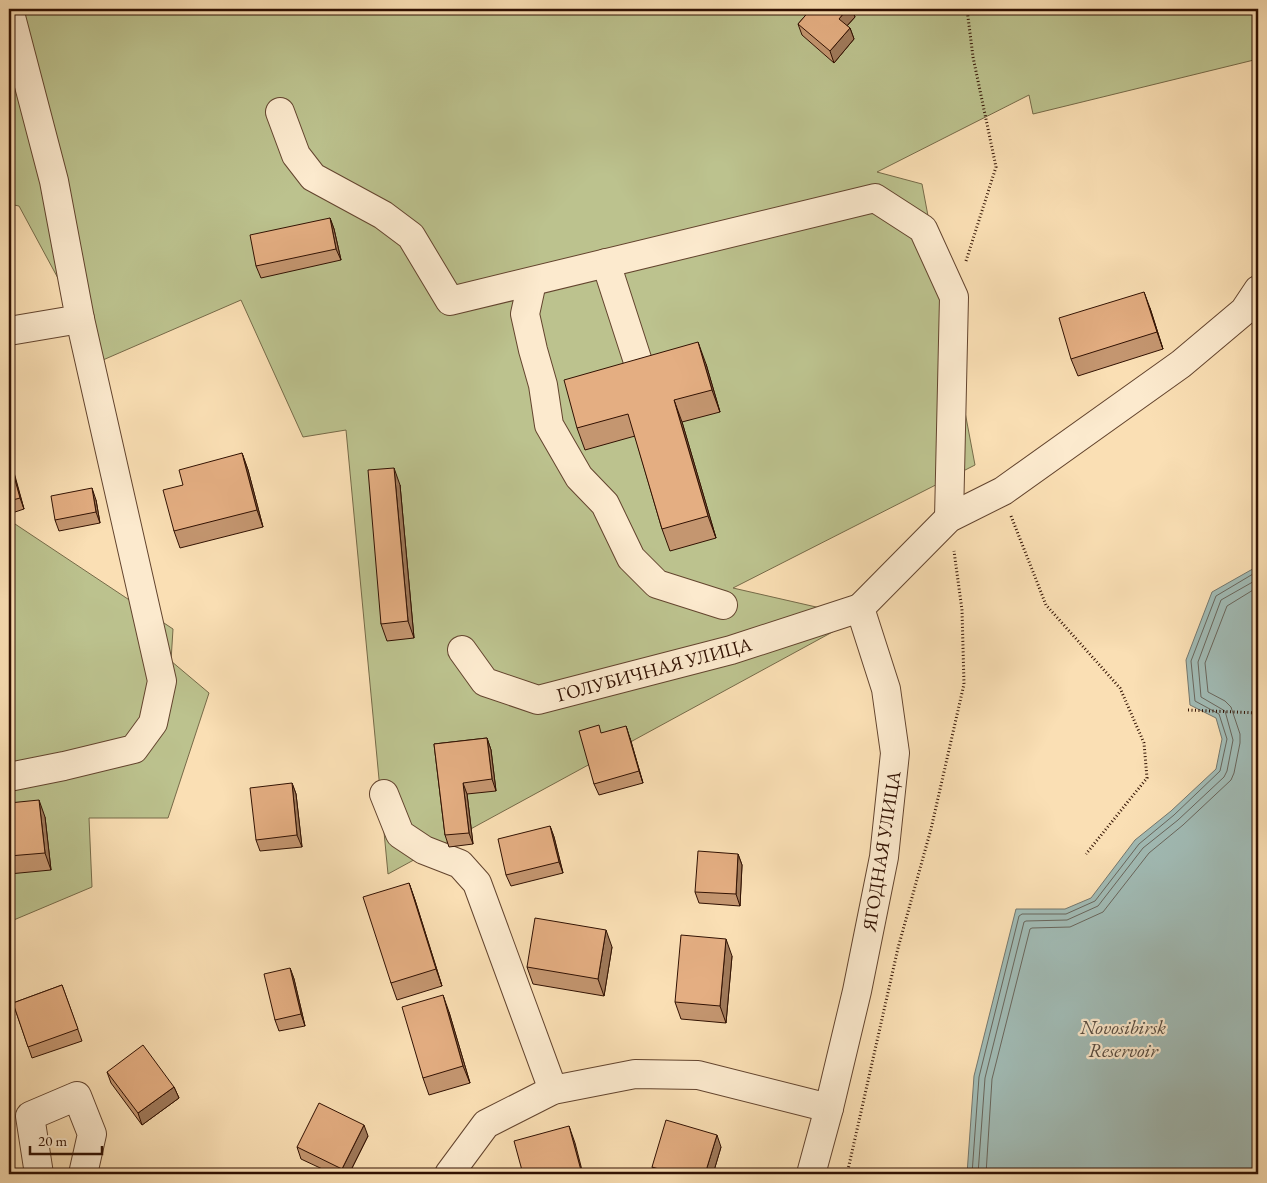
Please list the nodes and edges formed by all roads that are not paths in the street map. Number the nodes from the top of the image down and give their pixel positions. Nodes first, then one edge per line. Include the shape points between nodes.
1 (9, 9) edge
2 (280, 112) dead end
3 (606, 263) junction
4 (532, 282) junction
5 (1258, 290) edge
6 (80, 319) junction
7 (9, 331) edge
8 (640, 368) edge
9 (949, 518) junction
10 (723, 605) dead end
11 (860, 608) junction
12 (462, 650) dead end
13 (9, 777) edge
14 (384, 794) dead end
15 (552, 1090) junction
16 (829, 1108) junction
17 (39, 1174) edge
18 (83, 1174) edge
19 (450, 1174) edge
20 (811, 1174) edge

1 - 6 street via 54,181
2 - 4 street via 296,156 313,177 384,215 411,236 450,301
3 - 4 street
3 - 8 street
3 - 9 street via 875,198 923,229 954,297
4 - 10 street via 525,314 543,385 549,425 579,477 605,504 631,558 657,584
5 - 9 street via 1244,311 1181,364 1003,491
6 - 7 street
6 - 13 street via 162,681 153,724 134,750
9 - 11 street
11 - 12 street, ГОЛУБИЧНАЯ УЛИЦА via 732,650 538,700 485,682
11 - 16 street, ЯГОДНАЯ УЛИЦА via 886,689 895,754 884,856
14 - 15 street via 400,834 424,850 460,864 477,883
15 - 16 street via 635,1074 698,1075
15 - 19 street via 486,1124
16 - 20 street, ЯГОДНАЯ УЛИЦА
17 - 18 street via 30,1116 76,1096 92,1134

